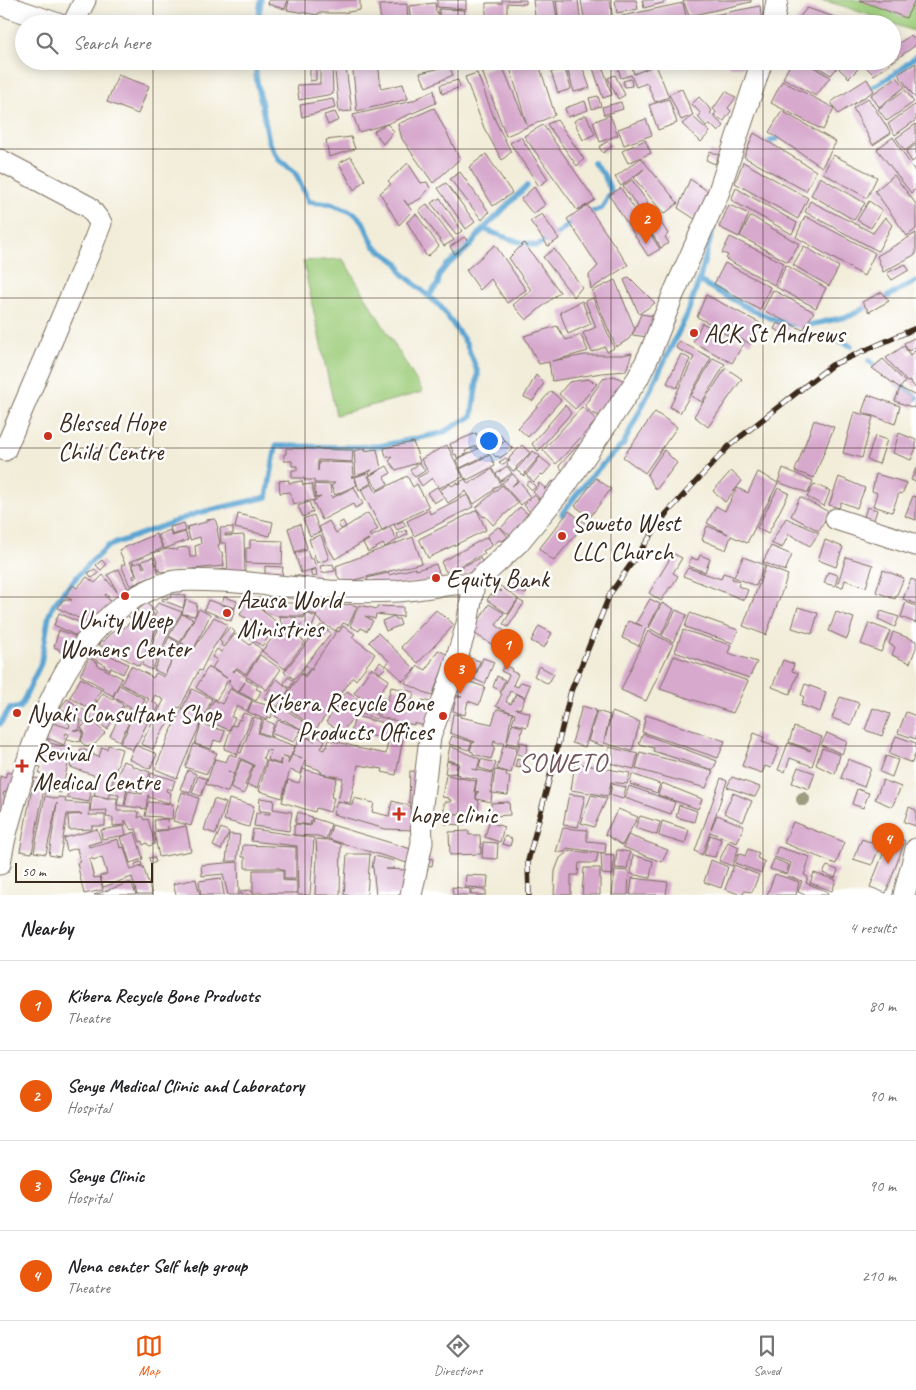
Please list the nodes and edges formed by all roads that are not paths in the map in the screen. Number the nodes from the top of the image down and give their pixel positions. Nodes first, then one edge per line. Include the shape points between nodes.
1 (85, 0) edge
2 (777, 0) edge
3 (0, 4) edge
4 (32, 15) edge
5 (78, 15) edge
6 (774, 15) edge
7 (759, 70) edge
8 (0, 160) edge
9 (5, 450) dead end
10 (836, 518) dead end
11 (916, 545) edge
12 (474, 584) junction
13 (916, 849) edge
14 (0, 864) edge
15 (411, 895) edge
16 (903, 895) edge

1 - 5 street
2 - 6 street
3 - 4 street
7 - 12 street via 718,194 638,378 565,486 518,543
8 - 9 street via 89,207 100,223
10 - 11 street
12 - 14 street via 332,591 196,580 174,581 151,588 94,631 60,682 28,757 2,845
12 - 15 street via 468,624 430,738 421,814 422,843
13 - 16 street

